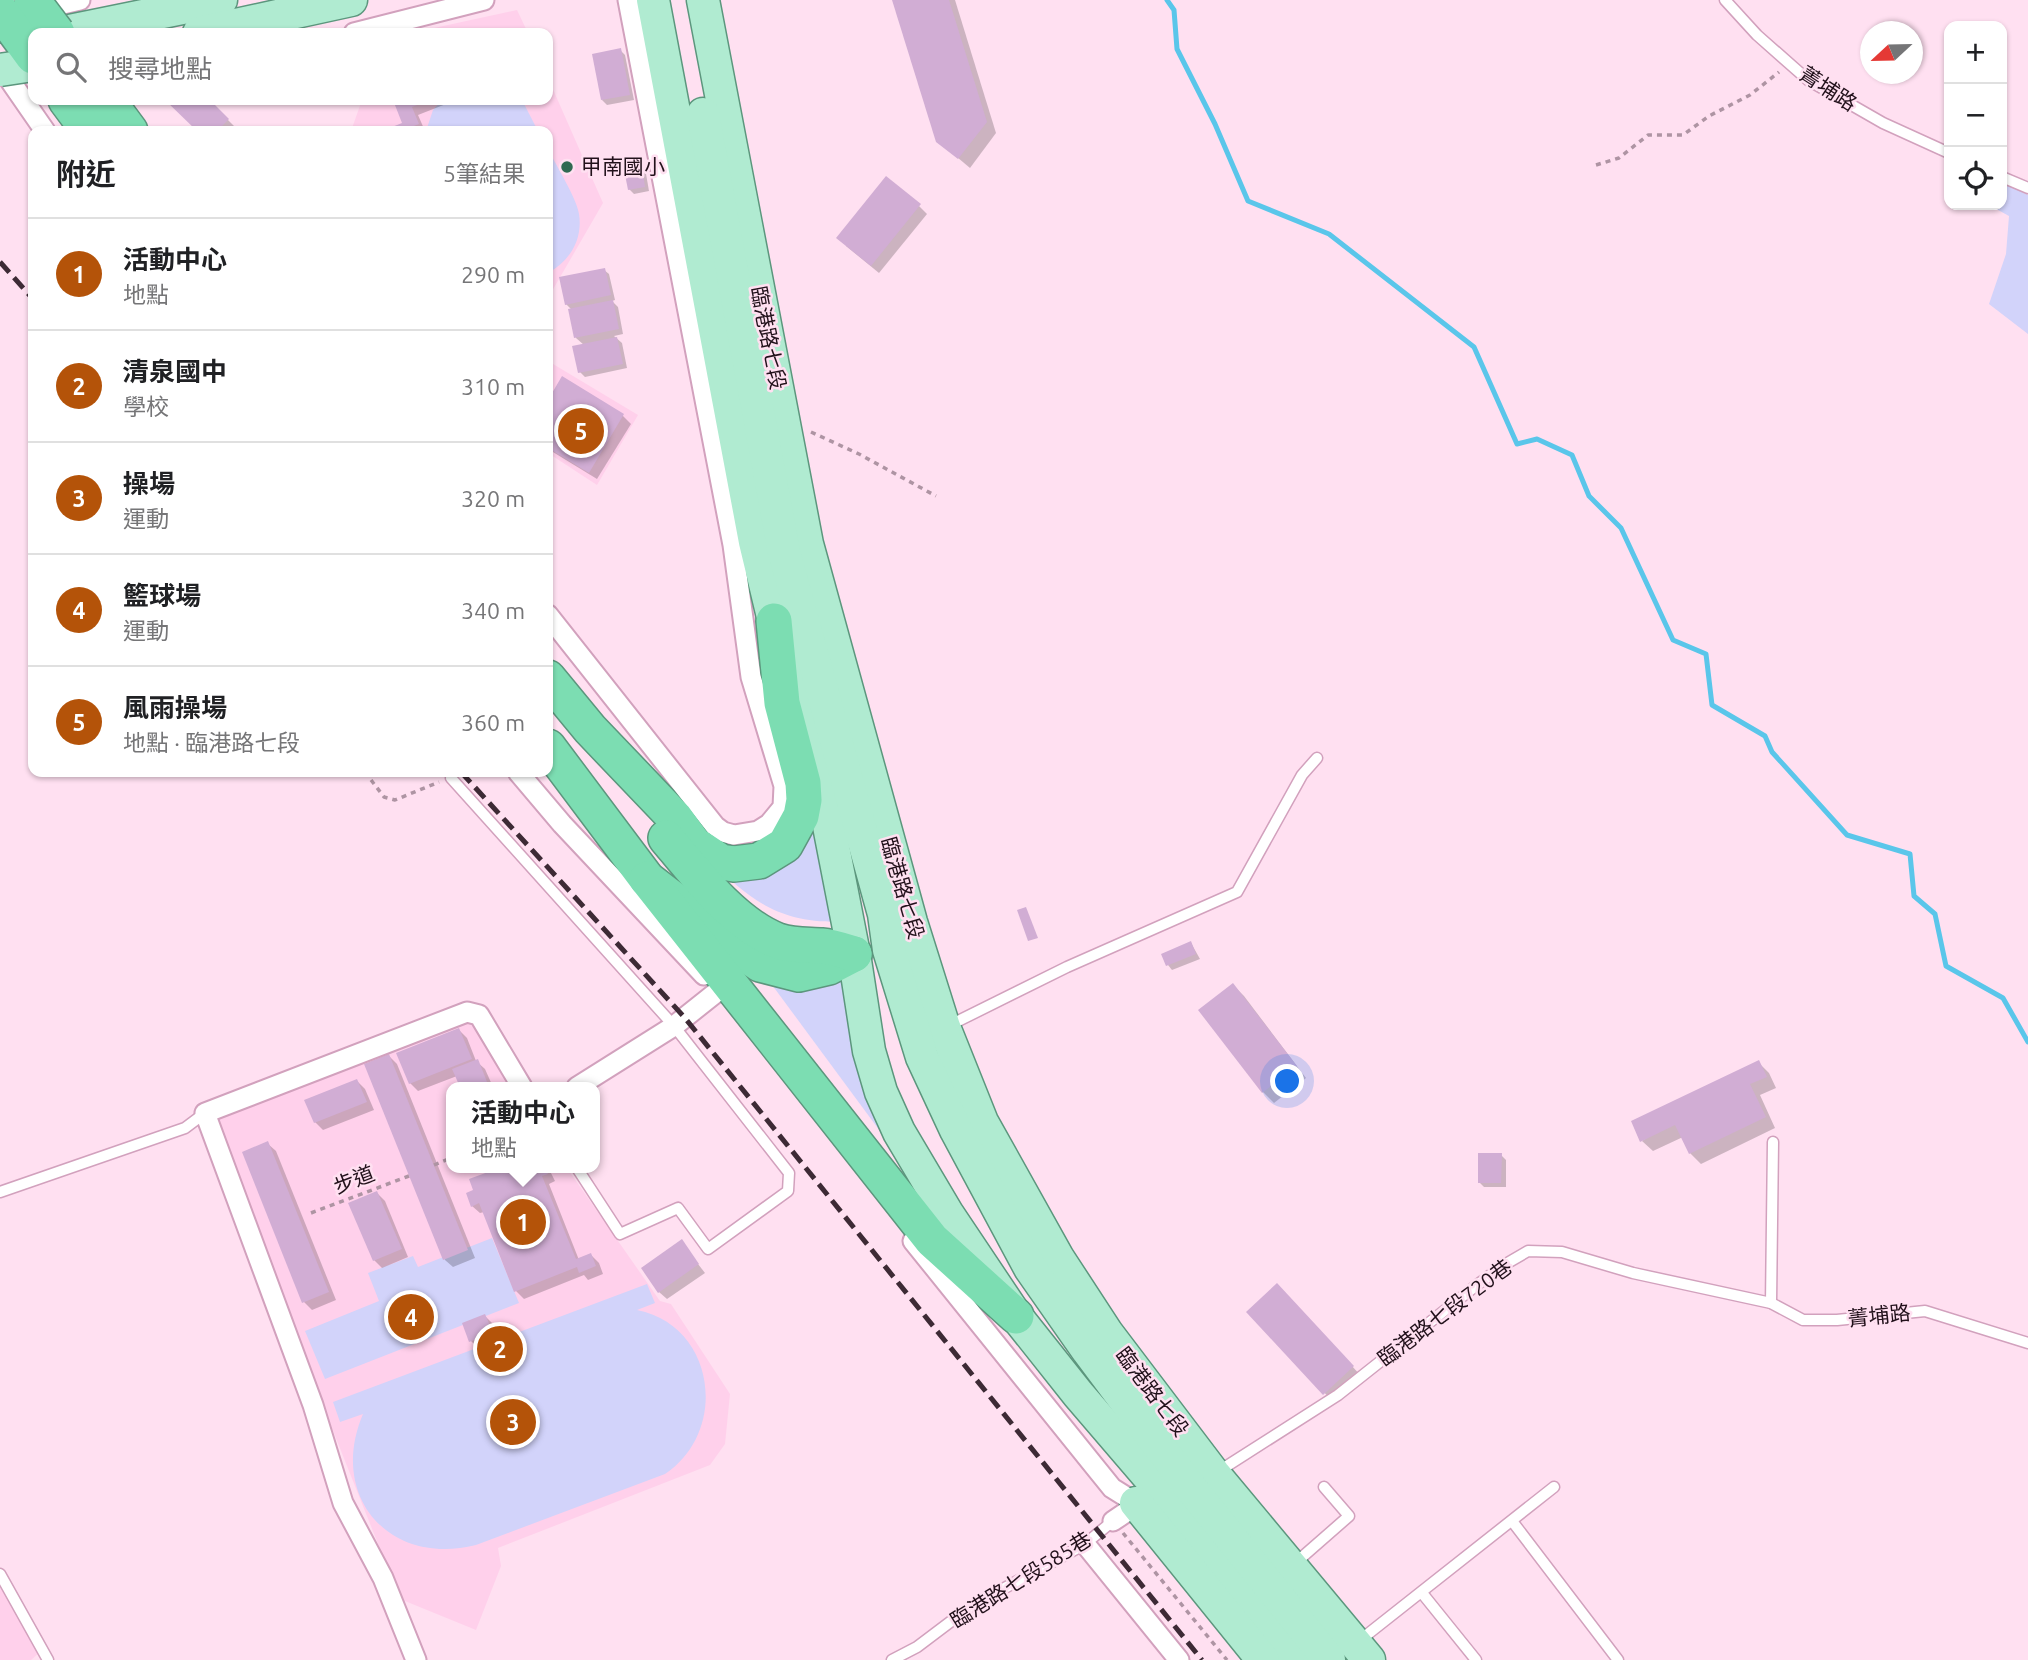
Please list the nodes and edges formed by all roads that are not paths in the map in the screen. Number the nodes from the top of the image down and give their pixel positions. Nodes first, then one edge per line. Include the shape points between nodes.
1 (32, 0) edge
2 (221, 0) edge
3 (351, 0) edge
4 (484, 0) edge
5 (628, 0) edge
6 (653, 0) edge
7 (681, 0) edge
8 (703, 0) edge
9 (1725, 0) edge
10 (0, 11) edge
11 (67, 14) edge
12 (0, 20) edge
13 (222, 28) edge
14 (374, 28) edge
15 (28, 40) edge
16 (0, 45) edge
17 (28, 49) edge
18 (28, 65) edge
19 (0, 68) edge
20 (28, 98) edge
21 (33, 105) edge
22 (70, 105) edge
23 (111, 105) edge
24 (43, 126) edge
25 (85, 126) edge
26 (126, 126) edge
27 (1944, 151) edge
28 (2007, 179) edge
29 (2028, 188) edge
30 (795, 548) junction
31 (553, 621) edge
32 (774, 621) junction
33 (553, 684) edge
34 (590, 729) junction
35 (553, 754) edge
36 (1317, 758) dead end
37 (522, 777) edge
38 (451, 778) road end
39 (647, 879) junction
40 (888, 950) junction
41 (854, 954) junction
42 (719, 991) junction
43 (674, 1026) junction
44 (944, 1027) junction
45 (519, 1082) edge
46 (586, 1082) edge
47 (205, 1113) junction
48 (1773, 1142) dead end
49 (580, 1173) edge
50 (0, 1192) edge
51 (1771, 1303) junction
52 (1016, 1316) junction
53 (2028, 1343) edge
54 (1324, 1487) dead end
55 (1554, 1487) dead end
56 (1173, 1490) junction
57 (1511, 1521) junction
58 (1085, 1544) junction
59 (1290, 1568) junction
60 (0, 1574) edge
61 (1422, 1593) junction
62 (1362, 1652) edge
63 (48, 1660) edge
64 (416, 1660) edge
65 (892, 1660) edge
66 (1179, 1660) edge
67 (1264, 1660) edge
68 (1296, 1660) edge
69 (1329, 1660) edge
70 (1476, 1660) edge
71 (1618, 1660) edge

1 - 11 highway, bridge
2 - 11 main road
3 - 13 main road
4 - 14 street
5 - 31 street via 733,545 751,677 784,786 777,816 747,834 723,832 715,826
6 - 32 main road, 臨港路七段 via 754,542
7 - 30 main road, 臨港路七段
8 - 30 main road, 臨港路七段 via 785,428
9 - 27 lane, 菁埔路 via 1808,80 1883,123
10 - 17 highway, bridge
11 - 12 street
15 - 16 main road
18 - 19 main road, bridge
19 - 20 street
21 - 24 street
22 - 25 highway
23 - 26 highway
28 - 29 lane
30 - 40 main road, 臨港路七段 via 884,914
30 - 44 main road, 臨港路七段
32 - 34 highway via 782,703 804,800 795,830 773,854 734,864 721,862 694,844
32 - 41 main road, 臨港路七段 via 814,750
33 - 34 highway
34 - 41 highway via 656,826 731,910 779,941
35 - 39 highway
36 - 44 lane via 1302,775 1237,891
37 - 42 street
38 - 43 lane
39 - 41 highway via 760,964 799,974 829,967
39 - 52 highway via 932,1240
40 - 41 main road
40 - 56 main road, 臨港路七段 via 922,1057 956,1130 1030,1268 1088,1351
41 - 52 main road, 臨港路七段 via 869,1051 881,1092 947,1213
42 - 43 street
42 - 56 street via 953,1293 1112,1488
43 - 46 street
43 - 49 lane via 789,1173 788,1191 708,1249 678,1208 620,1234
44 - 56 main road, 臨港路七段 via 982,1122 1058,1258 1107,1333
45 - 47 street via 479,1015 467,1012
47 - 50 lane via 185,1128
47 - 64 street via 313,1405 343,1503 383,1578
48 - 51 lane
51 - 53 lane, 菁埔路 via 1803,1320 1925,1311
51 - 56 lane, 臨港路七段720巷 via 1633,1273 1562,1252 1528,1251 1473,1288 1338,1395
52 - 56 main road, 臨港路七段 via 1078,1394
54 - 59 lane via 1349,1516
55 - 57 lane
56 - 58 lane, 臨港路七段585巷
56 - 59 main road, 臨港路七段
56 - 67 main road, 臨港路七段
56 - 68 main road, 臨港路七段
56 - 69 main road, 臨港路七段
57 - 61 lane
57 - 71 lane
58 - 65 lane, 臨港路七段585巷 via 970,1607
58 - 66 street
59 - 62 main road, 臨港路七段
60 - 63 lane
61 - 62 lane
61 - 70 lane

